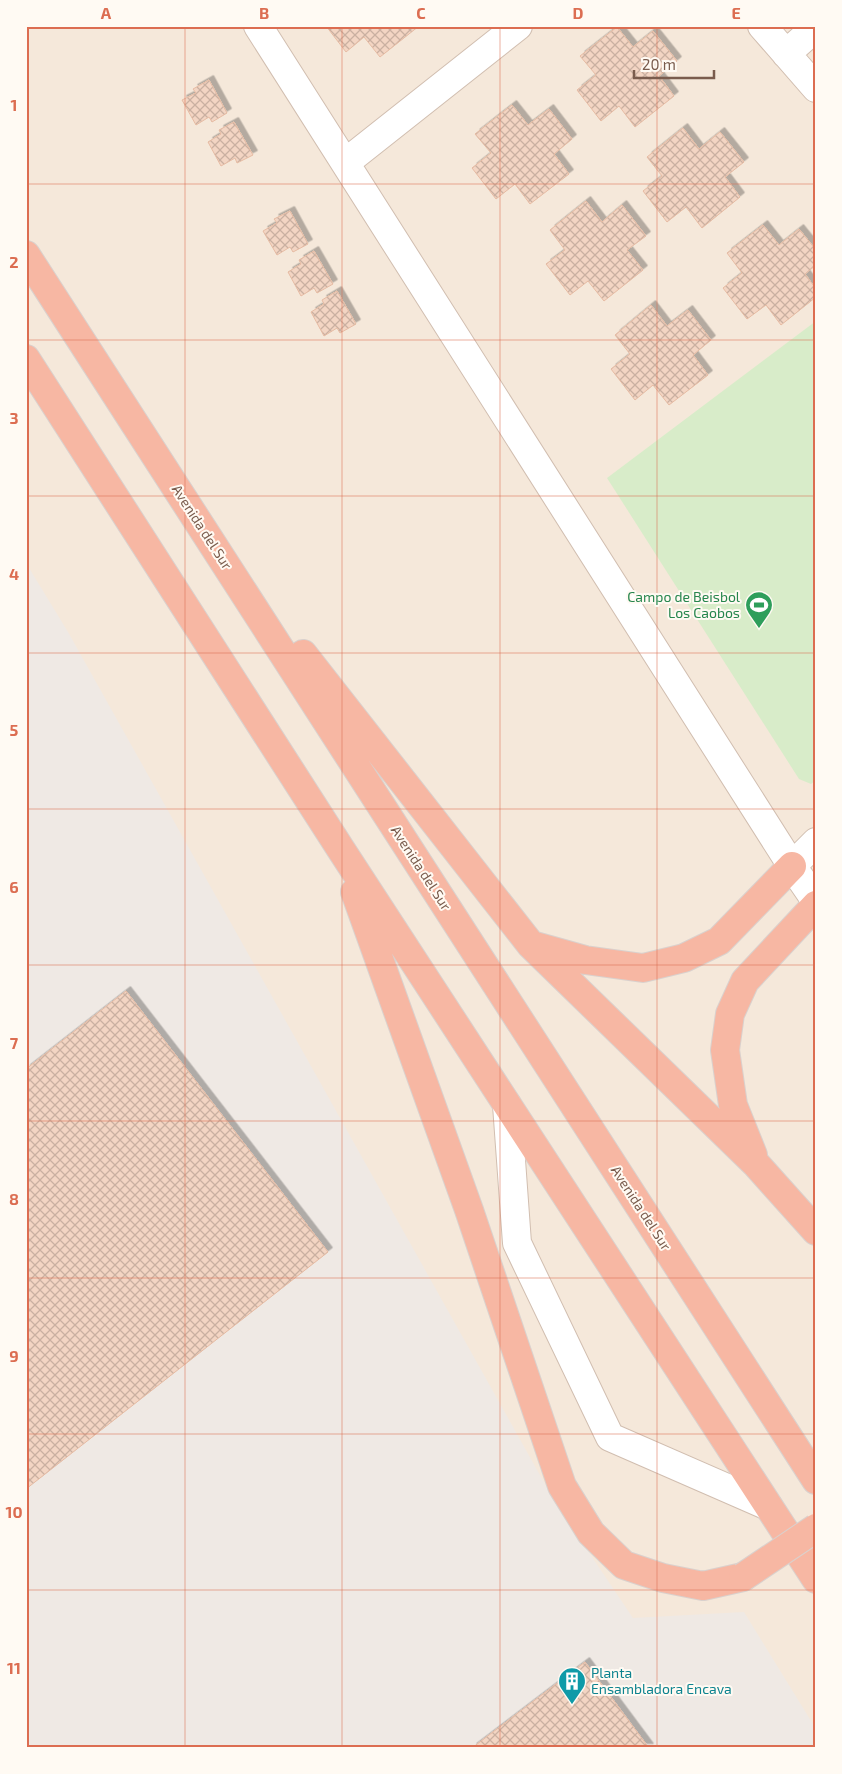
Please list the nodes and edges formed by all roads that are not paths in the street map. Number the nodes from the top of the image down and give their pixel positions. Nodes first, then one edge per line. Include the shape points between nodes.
1 (258, 26) edge
2 (518, 26) edge
3 (762, 26) edge
4 (816, 27) edge
5 (786, 54) junction
6 (816, 88) edge
7 (344, 163) junction
8 (26, 255) edge
9 (26, 359) edge
10 (200, 524) junction
11 (816, 842) edge
12 (340, 848) junction
13 (792, 866) junction
14 (816, 903) edge
15 (531, 945) junction
16 (507, 1105) junction
17 (756, 1164) junction
18 (816, 1231) edge
19 (816, 1480) edge
20 (768, 1506) junction
21 (816, 1528) edge
22 (816, 1579) edge

1 - 7 street
2 - 7 street
3 - 5 street
4 - 5 street
5 - 6 street
7 - 13 street
8 - 10 highway, Avenida del Sur
9 - 12 highway
10 - 15 highway
10 - 19 highway, Avenida del Sur
11 - 13 street
12 - 16 highway
12 - 21 highway, bridge via 562,1486 591,1533 624,1565 663,1578 703,1586 743,1577
13 - 14 street
13 - 15 highway via 718,941 684,958 643,968 585,960
14 - 17 highway via 746,981 730,1014 725,1050 733,1105
15 - 17 highway
16 - 20 highway
16 - 20 street via 517,1244 610,1437
17 - 18 highway
20 - 22 highway

